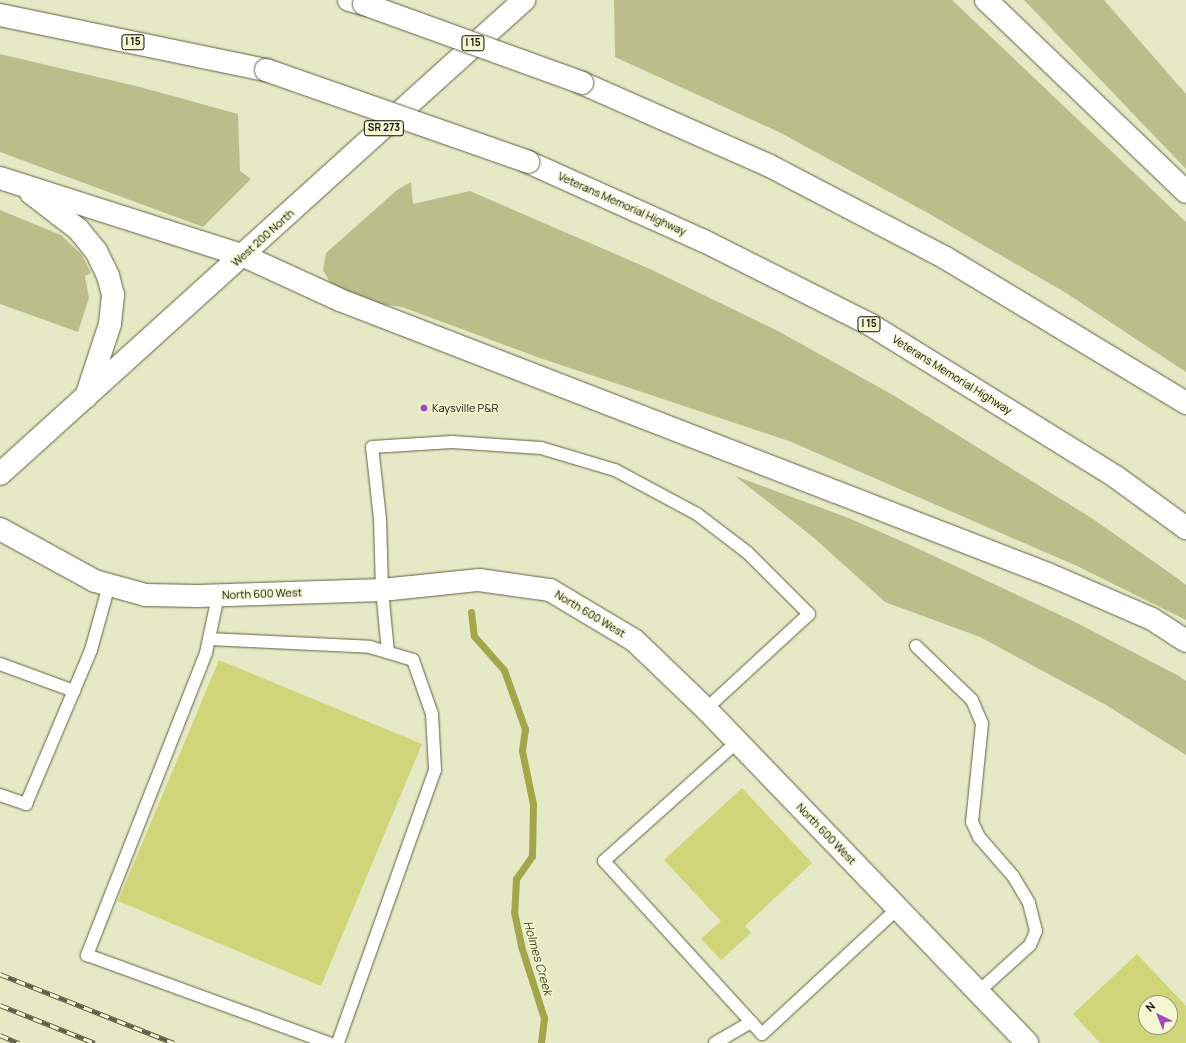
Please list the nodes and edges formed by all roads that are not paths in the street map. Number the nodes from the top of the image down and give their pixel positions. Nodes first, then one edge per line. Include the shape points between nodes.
1 (524, 0) edge
2 (986, 0) edge
3 (357, 2) edge
4 (0, 16) edge
5 (8, 180) edge
6 (1186, 192) edge
7 (244, 256) junction
8 (86, 397) junction
9 (1186, 403) edge
10 (0, 474) edge
11 (1186, 528) edge
12 (0, 529) edge
13 (109, 585) junction
14 (382, 590) junction
15 (218, 596) junction
16 (209, 639) junction
17 (1186, 641) edge
18 (916, 646) dead end
19 (388, 652) junction
20 (0, 664) edge
21 (74, 691) junction
22 (706, 709) junction
23 (737, 742) junction
24 (0, 795) edge
25 (897, 908) junction
26 (978, 992) junction
27 (751, 1022) junction
28 (330, 1043) edge
29 (338, 1043) edge
30 (715, 1043) edge
31 (1027, 1043) edge

1 - 7 main road, West 200 North / SR 273
2 - 6 main road
3 - 9 main road, I 15, bridge via 582,83 768,165 944,257
4 - 11 main road, Veterans Memorial Highway / I 15, bridge via 266,70 528,162 704,241 871,325 1116,478
5 - 7 main road
5 - 8 main road via 78,229 96,251 108,276 113,295 110,324
7 - 8 main road, West 200 North
7 - 17 main road via 340,300 1048,574 1152,619
8 - 10 main road, West 200 North
12 - 13 main road, North 600 West via 95,581
13 - 15 main road, North 600 West via 146,596
13 - 21 lane via 91,650
14 - 15 main road, North 600 West
14 - 19 lane
14 - 22 main road, North 600 West via 479,580 550,590 634,640
14 - 22 lane via 380,519 372,447 452,442 541,448 615,470 697,514 748,553 809,614
15 - 16 lane
16 - 19 lane via 370,647
16 - 28 lane via 206,653 87,956
18 - 26 lane via 972,700 982,724 972,822 978,837 1013,876 1030,903 1036,931 1030,945
19 - 29 lane via 413,660 432,714 435,770
20 - 21 lane
21 - 24 lane via 26,804
22 - 23 main road, North 600 West
23 - 25 main road, North 600 West
23 - 27 lane via 604,861
25 - 26 main road, North 600 West
25 - 27 lane via 762,1034
26 - 31 main road, North 600 West
27 - 30 lane

